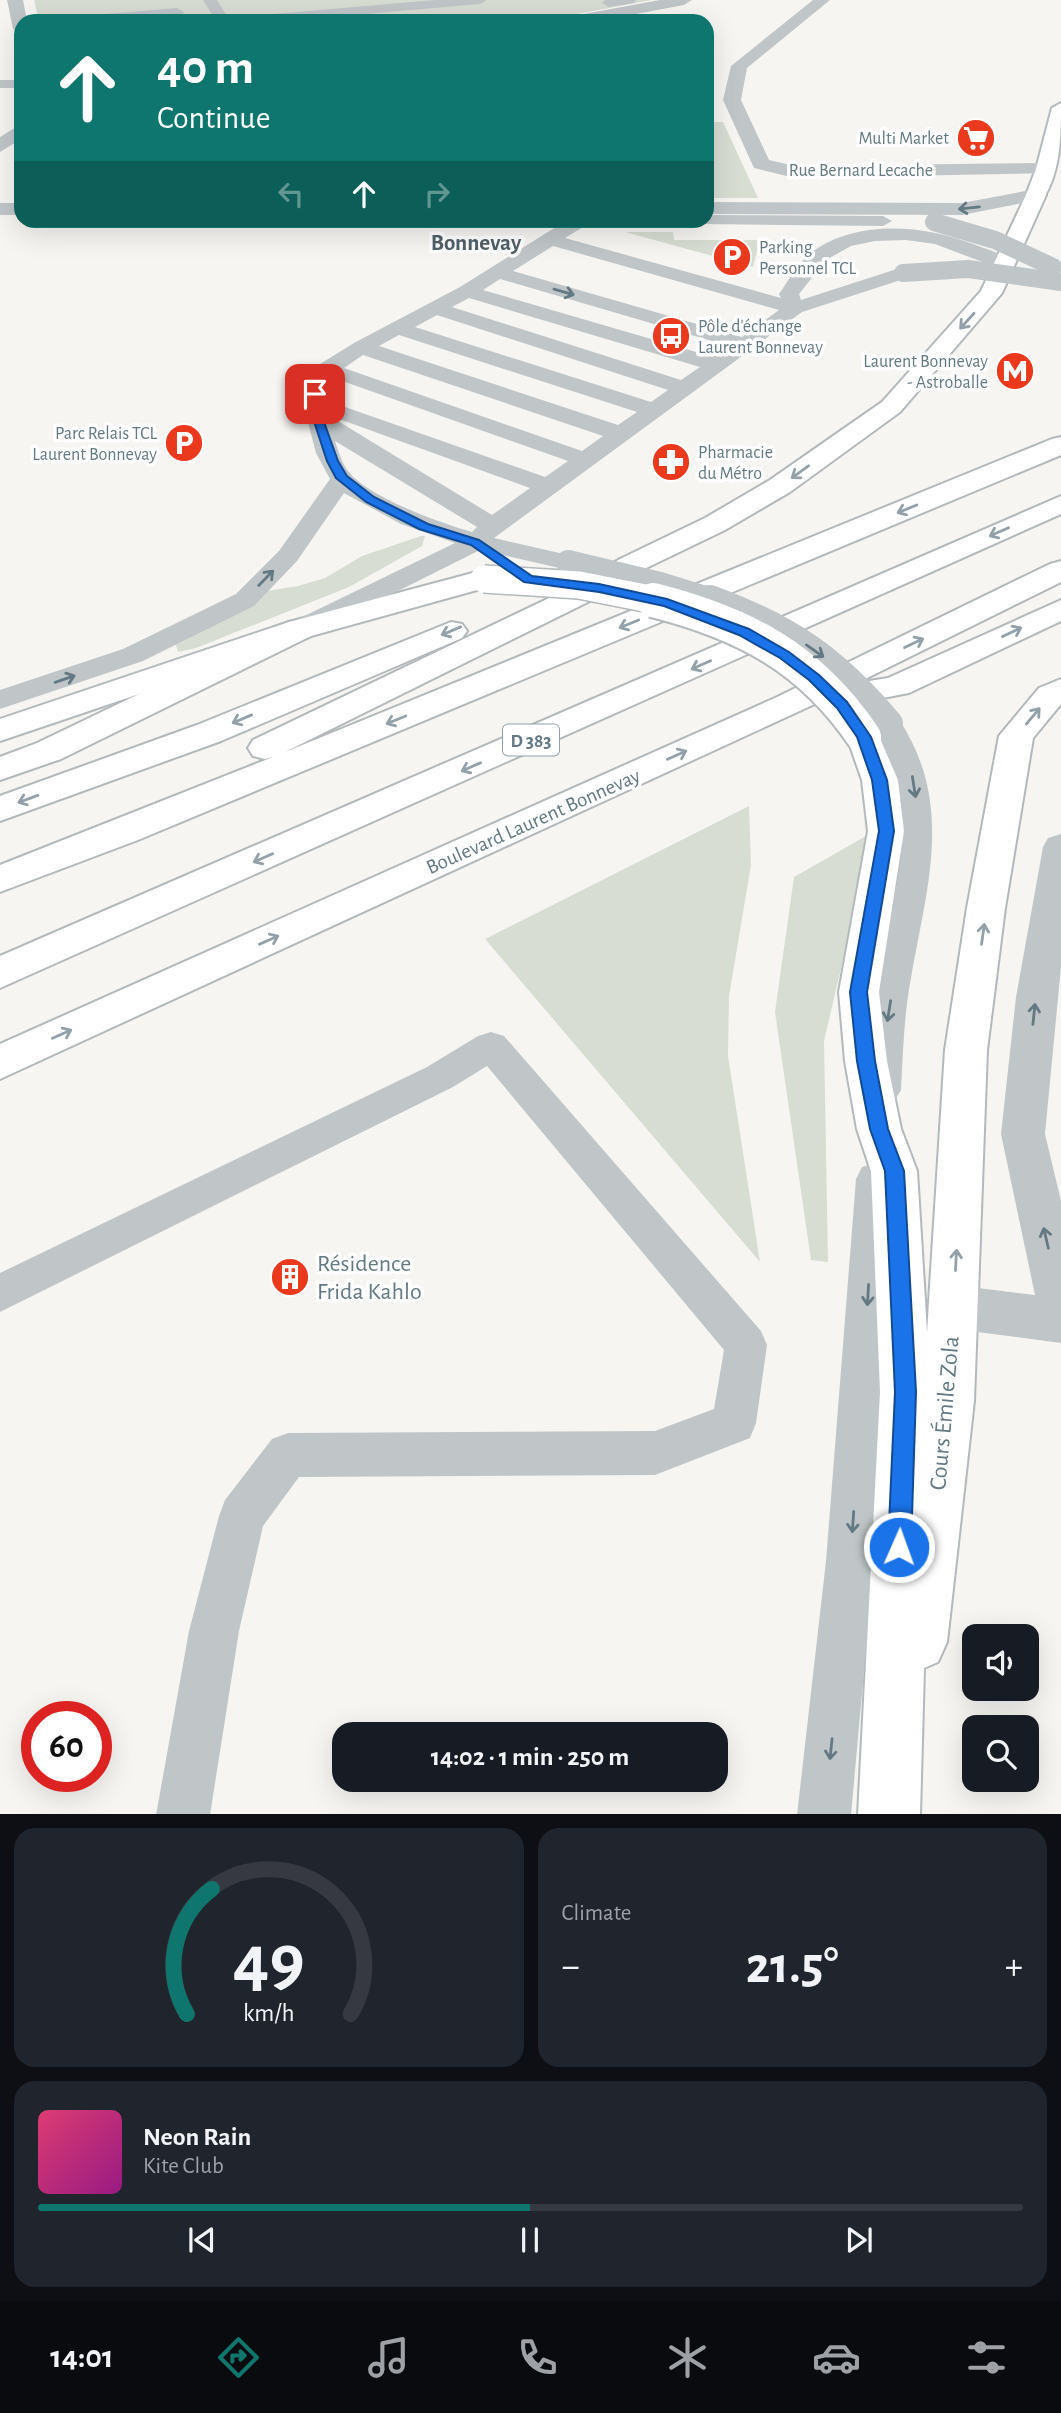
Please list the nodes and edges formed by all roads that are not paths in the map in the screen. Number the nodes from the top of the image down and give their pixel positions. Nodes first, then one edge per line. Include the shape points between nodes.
1 (471, 0) edge
2 (629, 0) edge
3 (684, 0) edge
4 (822, 0) edge
5 (294, 2) edge
6 (388, 2) edge
7 (609, 3) dead end
8 (337, 5) dead end
9 (219, 8) edge
10 (177, 13) edge
11 (156, 14) edge
12 (294, 14) edge
13 (610, 14) edge
14 (1061, 108) edge
15 (14, 135) edge
16 (0, 146) edge
17 (1046, 169) junction
18 (1036, 195) junction
19 (714, 208) edge
20 (714, 220) edge
21 (567, 228) edge
22 (548, 239) junction
23 (527, 254) junction
24 (553, 261) dead end
25 (1006, 265) junction
26 (499, 272) junction
27 (1058, 273) edge
28 (467, 291) junction
29 (435, 308) junction
30 (794, 308) junction
31 (751, 319) dead end
32 (772, 325) junction
33 (398, 328) junction
34 (745, 344) junction
35 (360, 347) junction
36 (716, 365) junction
37 (328, 369) junction
38 (685, 388) junction
39 (654, 410) junction
40 (316, 413) junction
41 (621, 434) junction
42 (1061, 446) edge
43 (584, 459) junction
44 (342, 478) junction
45 (548, 486) junction
46 (1061, 504) edge
47 (484, 534) junction
48 (630, 565) junction
49 (1061, 570) edge
50 (528, 579) junction
51 (1061, 608) edge
52 (300, 629) junction
53 (1061, 689) edge
54 (0, 701) edge
55 (786, 705) junction
56 (0, 730) edge
57 (876, 731) junction
58 (0, 769) edge
59 (0, 809) edge
60 (125, 831) junction
61 (1061, 848) edge
62 (0, 879) edge
63 (0, 973) edge
64 (0, 1062) edge
65 (879, 1129) junction
66 (0, 1293) edge
67 (1061, 1305) edge
68 (954, 1307) junction
69 (1061, 1321) edge
70 (183, 1814) edge
71 (824, 1814) edge
72 (889, 1814) edge
73 (896, 1814) edge

1 - 6 lane
2 - 7 lane
3 - 13 street
4 - 17 street, Rue Bernard Lecache via 740,66 732,100 761,164 795,172
5 - 9 lane via 299,8
6 - 8 lane
6 - 12 lane
10 - 11 lane
14 - 17 main road
15 - 16 street
17 - 18 main road
18 -> 19 street via 962,209
18 - 25 main road
20 - 27 lane, bridge via 934,222 986,234
21 - 22 lane
22 - 23 lane
22 - 30 lane
23 - 24 lane
23 - 26 lane
25 - 30 lane via 937,238 863,238 828,250 809,266 789,294
25 -> 48 main road via 991,293 891,407 780,486
26 - 28 lane
26 -> 34 lane
27 - 30 lane, bridge via 968,269 903,273
28 - 29 lane
28 - 36 lane
29 - 33 lane
29 - 38 lane
30 - 32 lane
31 - 32 lane
32 - 34 lane
33 - 35 lane
33 - 39 lane
34 - 36 lane
35 - 37 lane
35 - 41 lane
36 - 38 lane
37 - 40 lane
37 - 43 lane
38 - 39 lane
39 - 41 lane
40 - 44 lane
40 - 45 lane
40 - 47 lane
41 - 43 lane
42 -> 60 main road
43 - 45 lane
44 - 47 lane via 423,527
54 -> 44 lane via 132,655 245,600 288,556
45 - 47 lane
46 -> 63 main road, D 383
47 - 50 lane
47 - 52 lane
47 -> 57 lane, bridge via 568,562 727,603 765,621 828,661 856,686
48 -> 59 main road via 554,587 209,733
48 - 60 main road via 579,595 188,786
55 -> 49 main road, Boulevard Laurent Bonnevay
50 - 52 main road, Cours Émile Zola, bridge via 485,579
50 - 57 main road, Cours Émile Zola, bridge via 656,600 744,632 785,655
55 -> 51 main road via 897,686
52 - 56 main road
52 - 58 main road via 49,751
68 -> 53 main road, Cours Émile Zola via 966,1050 986,908 1016,736
64 -> 55 main road, Boulevard Laurent Bonnevay
57 - 65 main road, Cours Émile Zola via 886,831 859,992
60 - 62 main road
67 -> 61 street via 1023,1134 1036,997
65 -> 71 lane via 850,1561
65 - 72 main road, Cours Émile Zola via 894,1171 905,1392
66 - 70 lane via 427,1083 491,1046 746,1345 734,1423 654,1453 288,1455 242,1516 214,1631
68 - 69 street
68 - 73 main road, Cours Émile Zola via 946,1424

